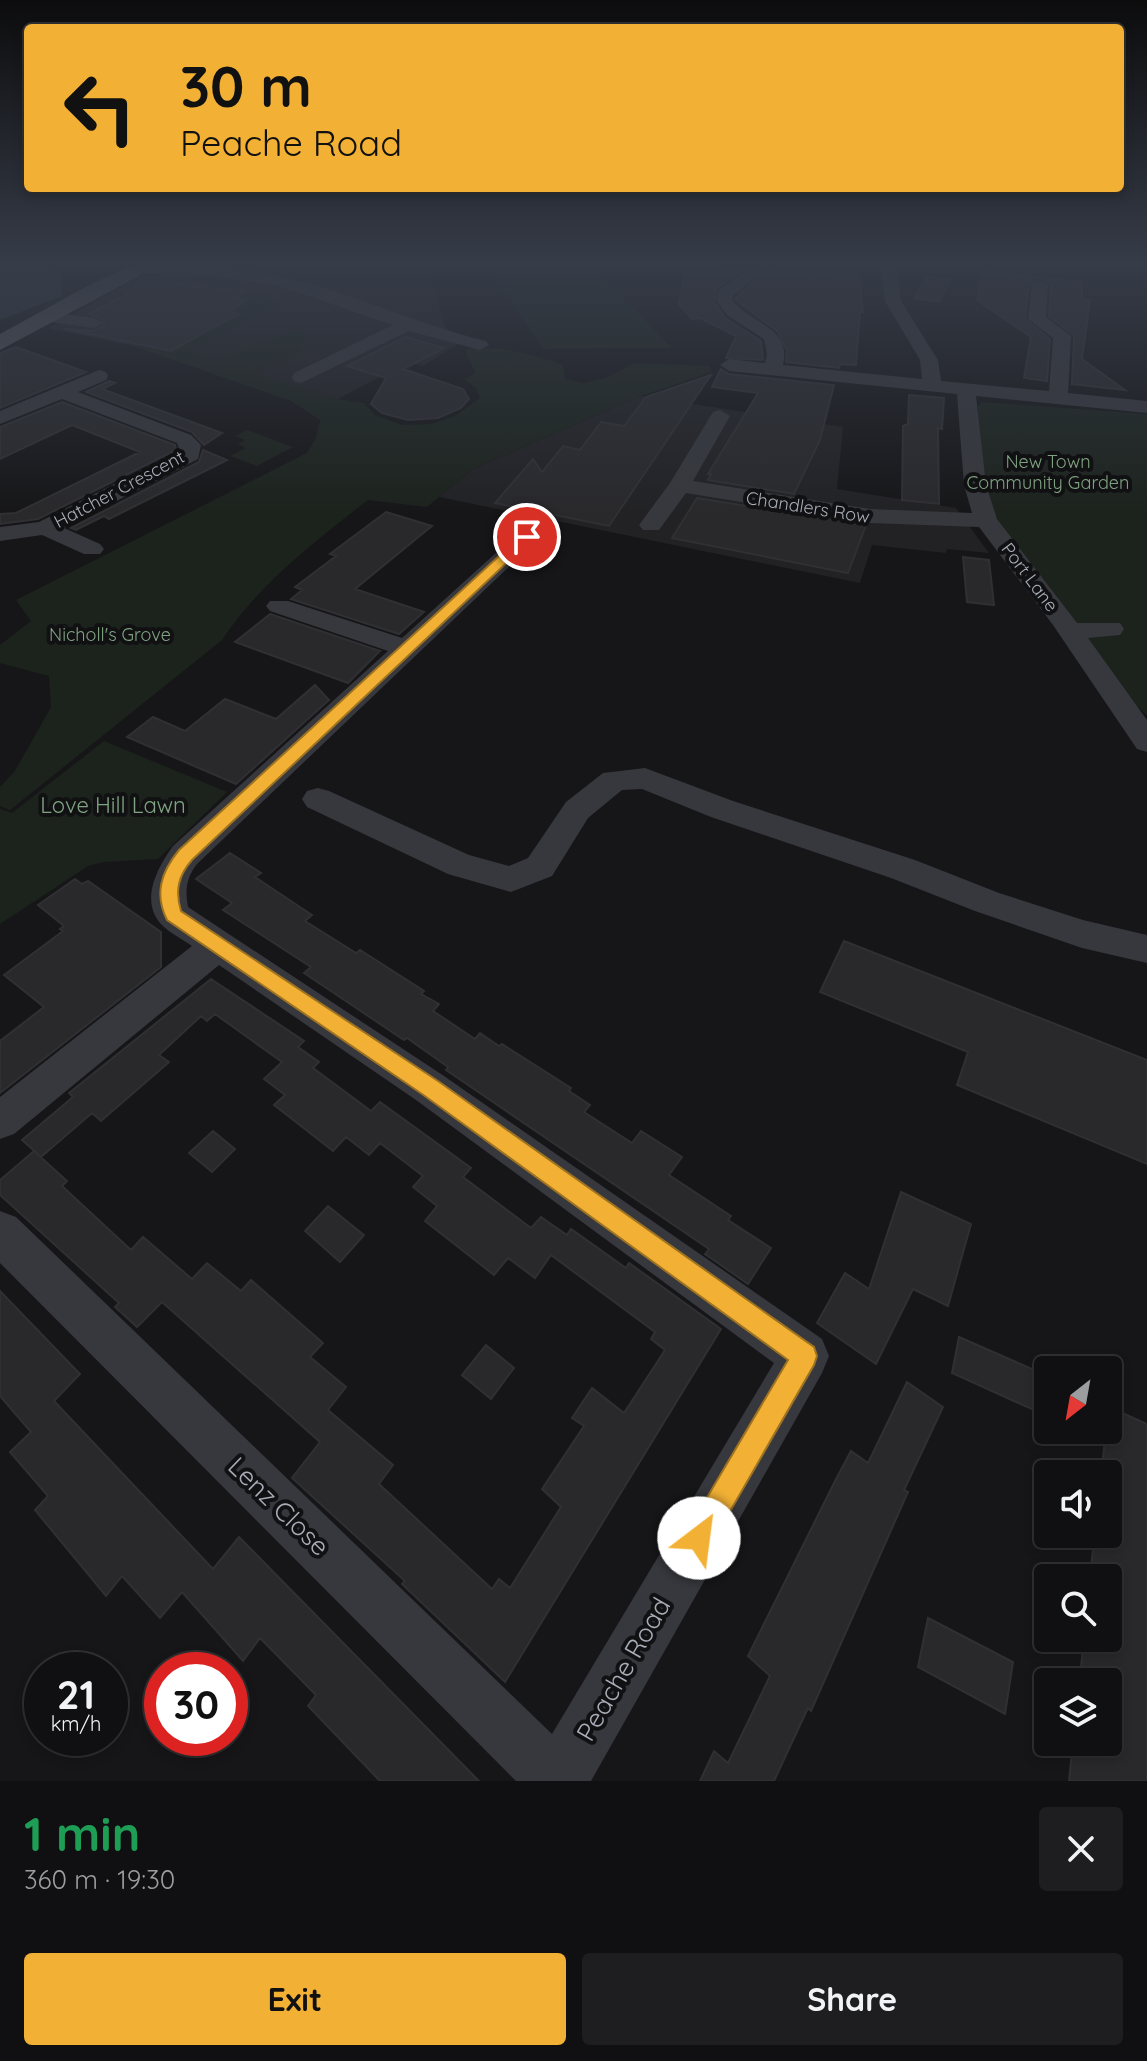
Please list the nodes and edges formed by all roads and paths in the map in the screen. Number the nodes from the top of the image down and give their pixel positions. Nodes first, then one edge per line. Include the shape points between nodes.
1 (361, 348) edge
2 (778, 348) edge
3 (922, 348) edge
4 (1061, 348) edge
5 (328, 365) junction
6 (729, 365) dead end
7 (772, 370) junction
8 (352, 372) dead end
9 (99, 376) dead end
10 (301, 377) dead end
11 (931, 386) junction
12 (966, 391) junction
13 (61, 392) junction
14 (1058, 399) junction
15 (1147, 407) edge
16 (720, 416) dead end
17 (0, 418) edge
18 (680, 485) junction
19 (986, 520) junction
20 (651, 525) dead end
21 (45, 528) junction
22 (0, 534) edge
23 (527, 537) dead end
24 (92, 549) dead end
25 (279, 606) dead end
26 (1111, 629) dead end
27 (1070, 631) junction
28 (406, 648) junction
29 (1147, 742) edge
30 (318, 799) dead end
31 (217, 946) junction
32 (1147, 949) edge
33 (0, 1121) edge
34 (0, 1232) edge
35 (558, 1781) edge

1 - 5 street
2 - 7 street
3 - 11 street via 932,369
4 - 14 street
5 - 8 street
5 - 10 street
6 - 7 street
7 - 11 street
9 - 13 street
11 - 12 street
12 - 14 street
12 - 19 street, Port Lane via 975,485
13 - 17 street
13 - 21 street, Hatcher Crescent via 184,439 191,445 190,454
14 - 15 street
16 - 18 street
18 - 19 street, Chandlers Row via 860,517
18 - 20 street
19 - 27 street, Port Lane
21 - 22 street, Hatcher Crescent
21 - 24 street, Hatcher Crescent
23 - 28 street, Peache Road
25 - 28 street
26 - 27 street
27 - 29 street, Port Lane
28 - 31 street, Peache Road via 174,868 167,895 173,915
30 - 32 street via 460,865 511,879 540,867 577,810 614,780 645,778 1002,907
31 - 33 street
31 - 35 street, Peache Road via 430,1088 805,1356
34 - 35 street, Lenz Close

